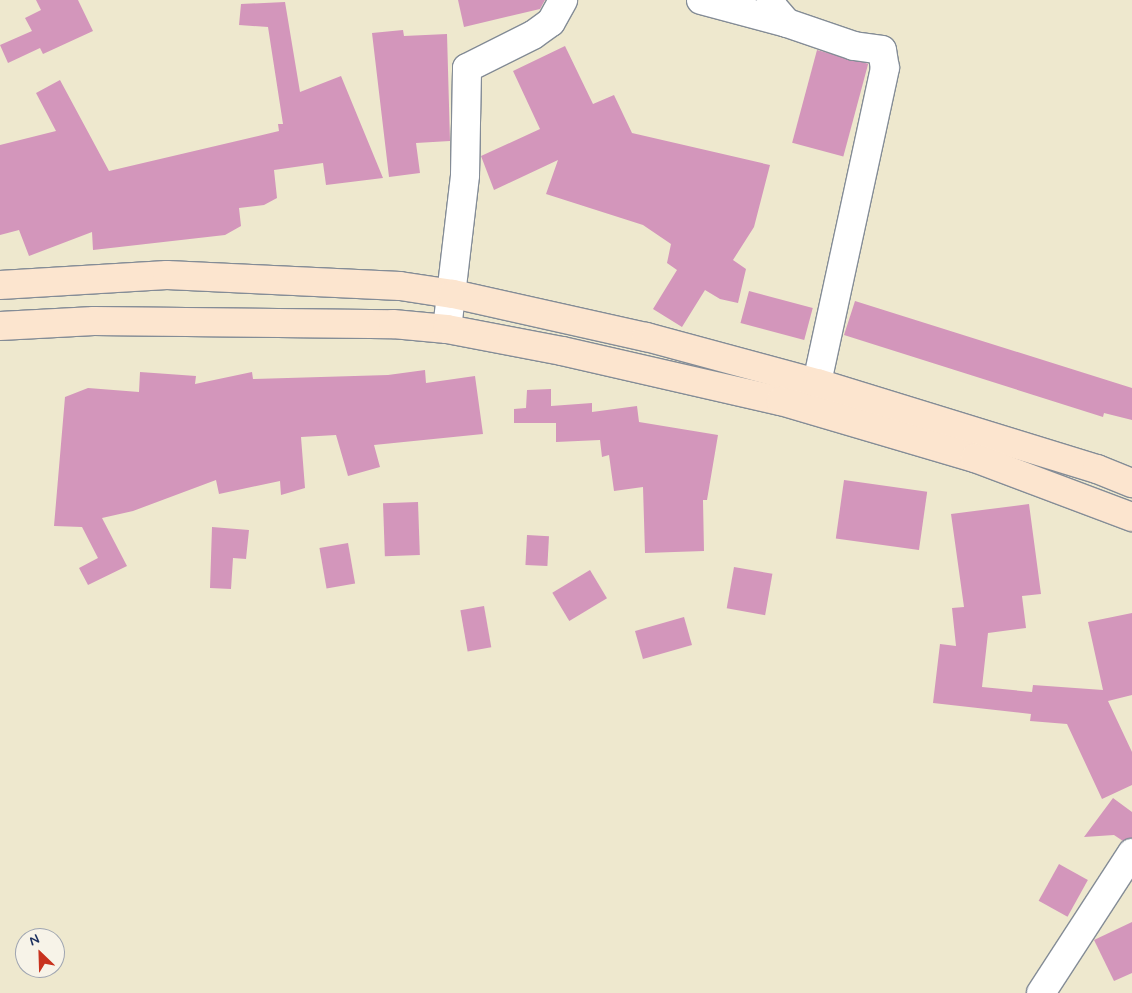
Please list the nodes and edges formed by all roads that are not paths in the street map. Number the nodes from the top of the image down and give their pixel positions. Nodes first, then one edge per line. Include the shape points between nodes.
1 (563, 0) edge
2 (701, 0) edge
3 (771, 0) edge
4 (787, 23) junction
5 (0, 286) edge
6 (453, 294) junction
7 (0, 326) edge
8 (447, 329) junction
9 (817, 383) junction
10 (1132, 483) edge
11 (1132, 517) edge
12 (1132, 853) edge
13 (1041, 993) edge

1 - 6 street via 551,22 533,35 467,68 465,175
2 - 4 street
3 - 4 street
4 - 9 street via 854,46 882,50 885,68
5 - 6 main road via 167,275 400,286
6 - 8 street
6 - 9 main road via 646,337
7 - 8 main road via 94,321 393,324
8 - 11 main road via 562,351 781,402 975,458
9 - 10 main road
12 - 13 street

